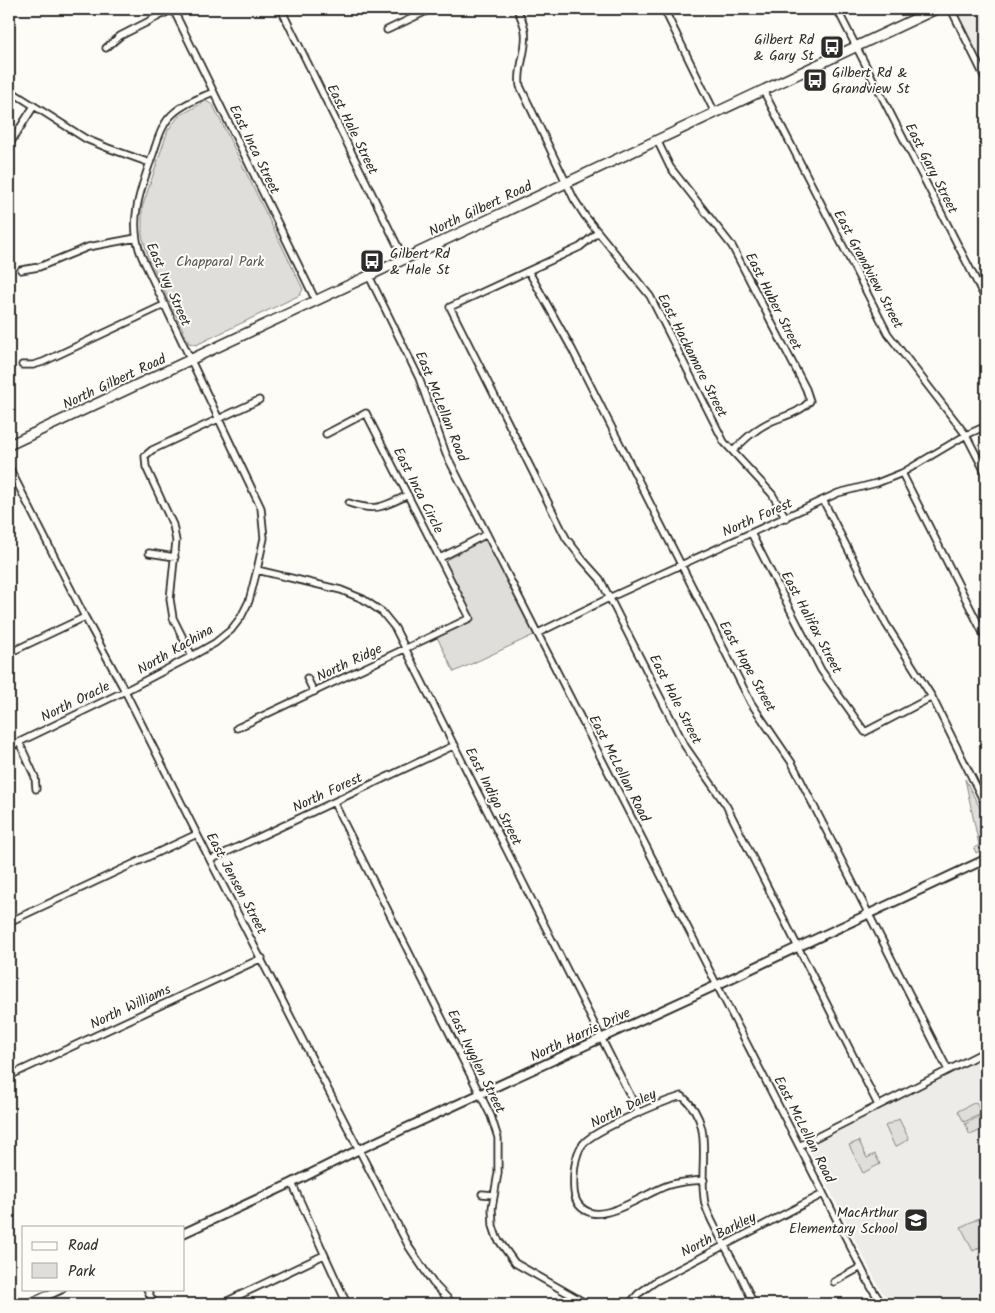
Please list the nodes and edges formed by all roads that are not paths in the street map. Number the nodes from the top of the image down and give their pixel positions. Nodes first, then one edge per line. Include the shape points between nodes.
1 (173, 9) edge
2 (281, 9) edge
3 (432, 9) edge
4 (517, 9) edge
5 (664, 9) edge
6 (791, 9) edge
7 (837, 9) edge
8 (936, 9) edge
9 (950, 9) edge
10 (784, 12) dead end
11 (387, 30) dead end
12 (855, 46) junction
13 (106, 48) dead end
14 (986, 80) edge
15 (9, 90) edge
16 (763, 90) junction
17 (213, 92) junction
18 (34, 106) junction
19 (714, 113) junction
20 (656, 140) junction
21 (9, 145) edge
22 (150, 163) junction
23 (566, 183) junction
24 (598, 232) junction
25 (136, 238) junction
26 (404, 259) junction
27 (21, 270) dead end
28 (529, 272) junction
29 (368, 276) junction
30 (986, 300) edge
31 (316, 301) junction
32 (164, 305) junction
33 (190, 360) junction
34 (22, 365) dead end
35 (259, 400) dead end
36 (218, 420) junction
37 (986, 426) edge
38 (326, 434) dead end
39 (966, 435) junction
40 (9, 445) edge
41 (733, 451) junction
42 (9, 467) edge
43 (902, 474) junction
44 (986, 474) edge
45 (408, 495) junction
46 (823, 500) junction
47 (349, 503) dead end
48 (786, 518) junction
49 (751, 533) junction
50 (487, 534) junction
51 (149, 553) dead end
52 (175, 557) junction
53 (440, 558) junction
54 (681, 566) junction
55 (257, 570) junction
56 (611, 597) junction
57 (85, 617) junction
58 (470, 618) joint
59 (538, 633) junction
60 (986, 639) edge
61 (407, 649) junction
62 (9, 653) edge
63 (192, 656) junction
64 (307, 678) dead end
65 (125, 691) junction
66 (314, 692) junction
67 (932, 697) junction
68 (237, 728) dead end
69 (20, 742) junction
70 (455, 745) junction
71 (9, 747) edge
72 (36, 789) dead end
73 (334, 803) junction
74 (986, 806) edge
75 (197, 834) junction
76 (986, 859) edge
77 (210, 860) junction
78 (869, 913) junction
79 (9, 922) edge
80 (799, 947) junction
81 (262, 958) junction
82 (717, 985) junction
83 (602, 1038) junction
84 (986, 1051) edge
85 (948, 1070) junction
86 (9, 1076) edge
87 (480, 1094) junction
88 (878, 1105) junction
89 (639, 1113) junction
90 (799, 1146) junction
91 (358, 1150) junction
92 (704, 1180) junction
93 (292, 1183) junction
94 (482, 1194) dead end
95 (823, 1194) junction
96 (494, 1195) junction
97 (185, 1233) edge
98 (724, 1245) junction
99 (324, 1255) junction
100 (861, 1267) junction
101 (834, 1282) dead end
102 (59, 1290) edge
103 (147, 1290) edge
104 (238, 1297) junction
105 (29, 1304) edge
106 (154, 1304) edge
107 (221, 1304) edge
108 (241, 1304) edge
109 (347, 1304) edge
110 (453, 1304) edge
111 (587, 1304) edge
112 (629, 1304) edge
113 (753, 1304) edge
114 (882, 1304) edge

1 - 13 street via 120,36
1 - 17 street, East Inca Street
2 - 26 street, East Hale Street
3 - 11 street
4 - 23 street, East Hackamore Street via 526,39 519,72 520,86
5 - 19 street
6 - 10 street
7 - 12 street, East Gary Street
8 - 12 main road, North Gilbert Road
9 - 14 street
12 - 16 main road, North Gilbert Road
12 - 30 street, East Gary Street
15 - 18 street
16 - 19 main road, North Gilbert Road
16 - 39 street, East Grandview Street via 888,334
17 - 22 street, East Ivy Street via 178,109 168,118
17 - 31 street, East Inca Street
18 - 21 street
18 - 22 street via 98,144
19 - 20 main road, North Gilbert Road
20 - 23 main road, North Gilbert Road
20 - 41 street, East Huber Street via 670,167 732,246 810,401 799,410 756,430
22 - 25 street, East Ivy Street via 137,204
23 - 24 street, East Hackamore Street via 581,211
23 - 26 main road, North Gilbert Road
24 - 28 street via 580,247
24 - 41 street, East Hackamore Street via 650,296 719,433
25 - 27 street via 88,246 39,267
25 - 32 street, East Ivy Street
26 - 29 main road, North Gilbert Road
28 - 54 street, East Hope Street via 572,349
28 - 56 street, East Hale Street via 450,307 566,538
29 - 31 main road, North Gilbert Road
29 - 50 street, East McLellan Road via 420,378 446,454
31 - 33 main road, North Gilbert Road
32 - 33 street, East Ivy Street
32 - 34 street via 43,362
33 - 36 street, East Ivy Street
33 - 40 main road, North Gilbert Road
35 - 36 street
36 - 52 street via 145,456 146,467 173,525
36 - 55 street, East Ivy Street via 261,508 264,538
37 - 39 street, North Forest
38 - 45 street, East Inca Circle via 366,413
39 - 43 street, North Forest
39 - 44 street, East Grandview Street
41 - 48 street, East Hackamore Street via 772,494
42 - 57 street, East Jensen Street
43 - 46 street, North Forest
43 - 60 street
45 - 47 street via 376,509
45 - 53 street, East Inca Circle
46 - 48 street, North Forest
46 - 67 street via 886,624
48 - 49 street, North Forest
49 - 54 street, North Forest
49 - 67 street, East Halifax Street via 821,670 864,732
50 - 53 street
50 - 59 street, East McLellan Road
51 - 52 street
52 - 63 street via 170,599 173,618
53 - 58 street, East Inca Circle
54 - 56 street, North Forest
54 - 78 street, East Hope Street via 750,702 792,763
55 - 61 street, East Indigo Street via 341,590 363,599 382,612
55 - 63 street, North Kachina via 241,617 215,643
56 - 59 street, North Forest
56 - 80 street, East Hale Street via 685,746 726,805
57 - 62 street
57 - 65 street, East Jensen Street
58 - 61 street, North Ridge
59 - 82 street, East McLellan Road
61 - 66 street, North Ridge
61 - 70 street, East Indigo Street
63 - 65 street, North Kachina
64 - 66 street
65 - 69 street, North Oracle
65 - 75 street, East Jensen Street
66 - 68 street, North Ridge
67 - 74 street
69 - 71 street, North Oracle
69 - 72 street via 35,777
70 - 73 street, North Forest
70 - 83 street, East Indigo Street
73 - 77 street, North Forest
73 - 87 street, East Ivyglen Street
75 - 77 street, East Jensen Street
75 - 79 street
76 - 78 street, North Harris Drive
77 - 81 street, East Jensen Street
78 - 80 street, North Harris Drive
78 - 85 street, East Hope Street
80 - 82 street, North Harris Drive
80 - 88 street, East Hale Street
81 - 86 street, North Williams
81 - 91 street, East Jensen Street
82 - 83 street, North Harris Drive
82 - 90 street, East McLellan Road
83 - 87 street, North Harris Drive
83 - 89 street, East Indigo Street
84 - 85 street
85 - 88 street
87 - 91 street, North Harris Drive
87 - 96 street, East Ivyglen Street via 498,1138
88 - 90 street
89 - 92 street, North Daley via 682,1096 690,1102 705,1139
89 - 92 street, North Daley via 595,1134 584,1143 577,1155 574,1185 580,1207 591,1212 607,1211 668,1185
90 - 95 street, East McLellan Road
91 - 93 street, North Harris Drive
91 - 110 street, East Jensen Street via 419,1264
92 - 98 street via 706,1206
93 - 97 street, North Harris Drive
93 - 99 street
94 - 96 street
95 - 98 street, North Barkley
95 - 100 street, East McLellan Road
96 - 111 street, East Ivyglen Street via 493,1226 506,1253 515,1263
98 - 112 street, North Barkley via 656,1281
98 - 113 street
99 - 104 street
99 - 109 street
100 - 101 street
100 - 114 street, East McLellan Road
102 - 105 street
103 - 106 street
104 - 107 street
104 - 108 street

